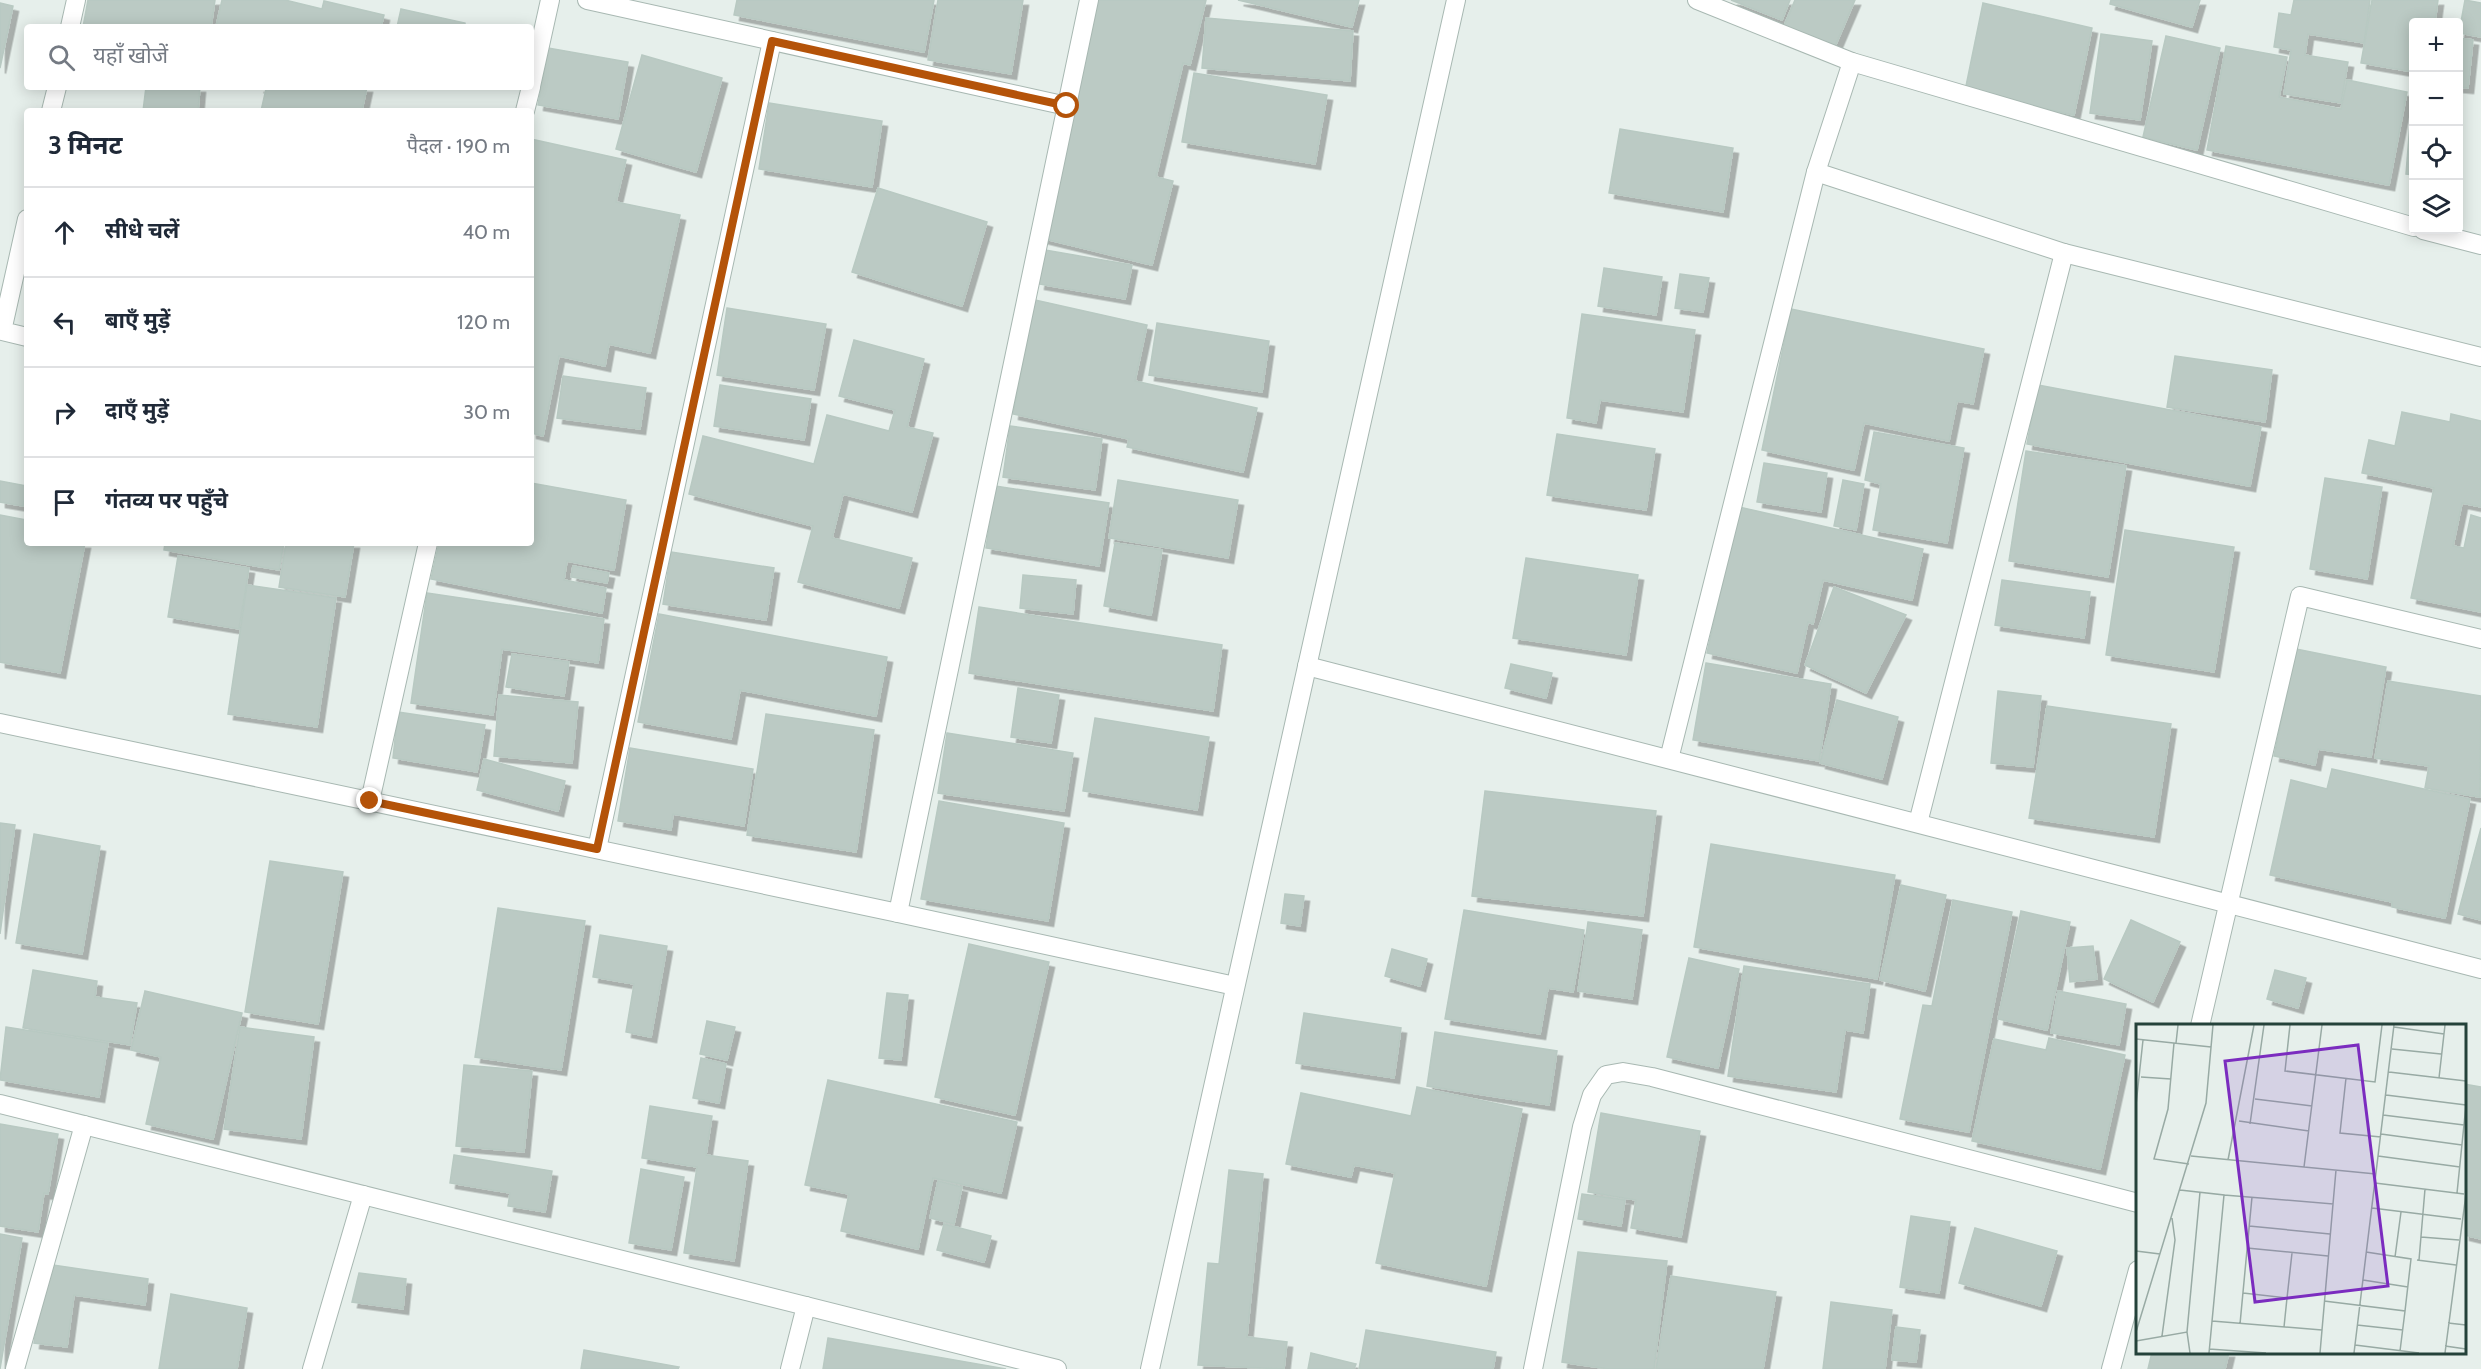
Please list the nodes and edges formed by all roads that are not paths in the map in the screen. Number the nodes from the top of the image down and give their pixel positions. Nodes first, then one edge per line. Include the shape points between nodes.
1 (76, 0) edge
2 (550, 0) edge
3 (587, 0) edge
4 (1089, 0) edge
5 (1456, 0) edge
6 (1698, 0) edge
7 (71, 24) edge
8 (772, 41) junction
9 (1852, 62) junction
10 (534, 72) edge
11 (56, 90) edge
12 (530, 90) edge
13 (1067, 106) junction
14 (52, 108) edge
15 (526, 108) edge
16 (1816, 172) junction
17 (2409, 226) edge
18 (24, 232) edge
19 (2438, 234) edge
20 (2481, 245) edge
21 (2064, 253) junction
22 (1, 331) edge
23 (24, 336) edge
24 (2481, 357) edge
25 (427, 546) edge
26 (2481, 639) edge
27 (1307, 666) junction
28 (0, 723) edge
29 (1669, 759) junction
30 (370, 801) junction
31 (1918, 823) junction
32 (597, 849) junction
33 (2230, 904) junction
34 (898, 913) junction
35 (2481, 969) edge
36 (1235, 986) junction
37 (2200, 1024) edge
38 (0, 1104) edge
39 (84, 1125) junction
40 (363, 1195) junction
41 (2136, 1202) edge
42 (2136, 1277) edge
43 (806, 1306) junction
44 (15, 1369) edge
45 (312, 1369) edge
46 (790, 1369) edge
47 (1057, 1369) edge
48 (1150, 1369) edge
49 (1533, 1369) edge
50 (2110, 1369) edge

1 - 7 street
2 - 10 street
3 - 8 street
4 - 13 street
5 - 27 street
6 - 9 street
8 - 13 street
8 - 32 street
9 - 16 street
9 - 17 street
11 - 14 street
12 - 15 street
13 - 34 street
16 - 21 street
16 - 29 street
18 - 22 street
19 - 20 street
21 - 24 street
21 - 31 street
22 - 23 street
25 - 30 street
26 - 33 street via 2300,596
27 - 29 street
27 - 36 street
28 - 30 street
29 - 31 street
30 - 32 street
31 - 33 street
32 - 34 street
33 - 35 street
33 - 37 street
34 - 36 street
36 - 48 street
38 - 39 street
39 - 40 street
39 - 44 street
40 - 43 street
40 - 45 street
41 - 49 street via 1652,1077 1623,1072 1606,1075 1592,1095 1582,1127
42 - 50 street
43 - 46 street
43 - 47 street

